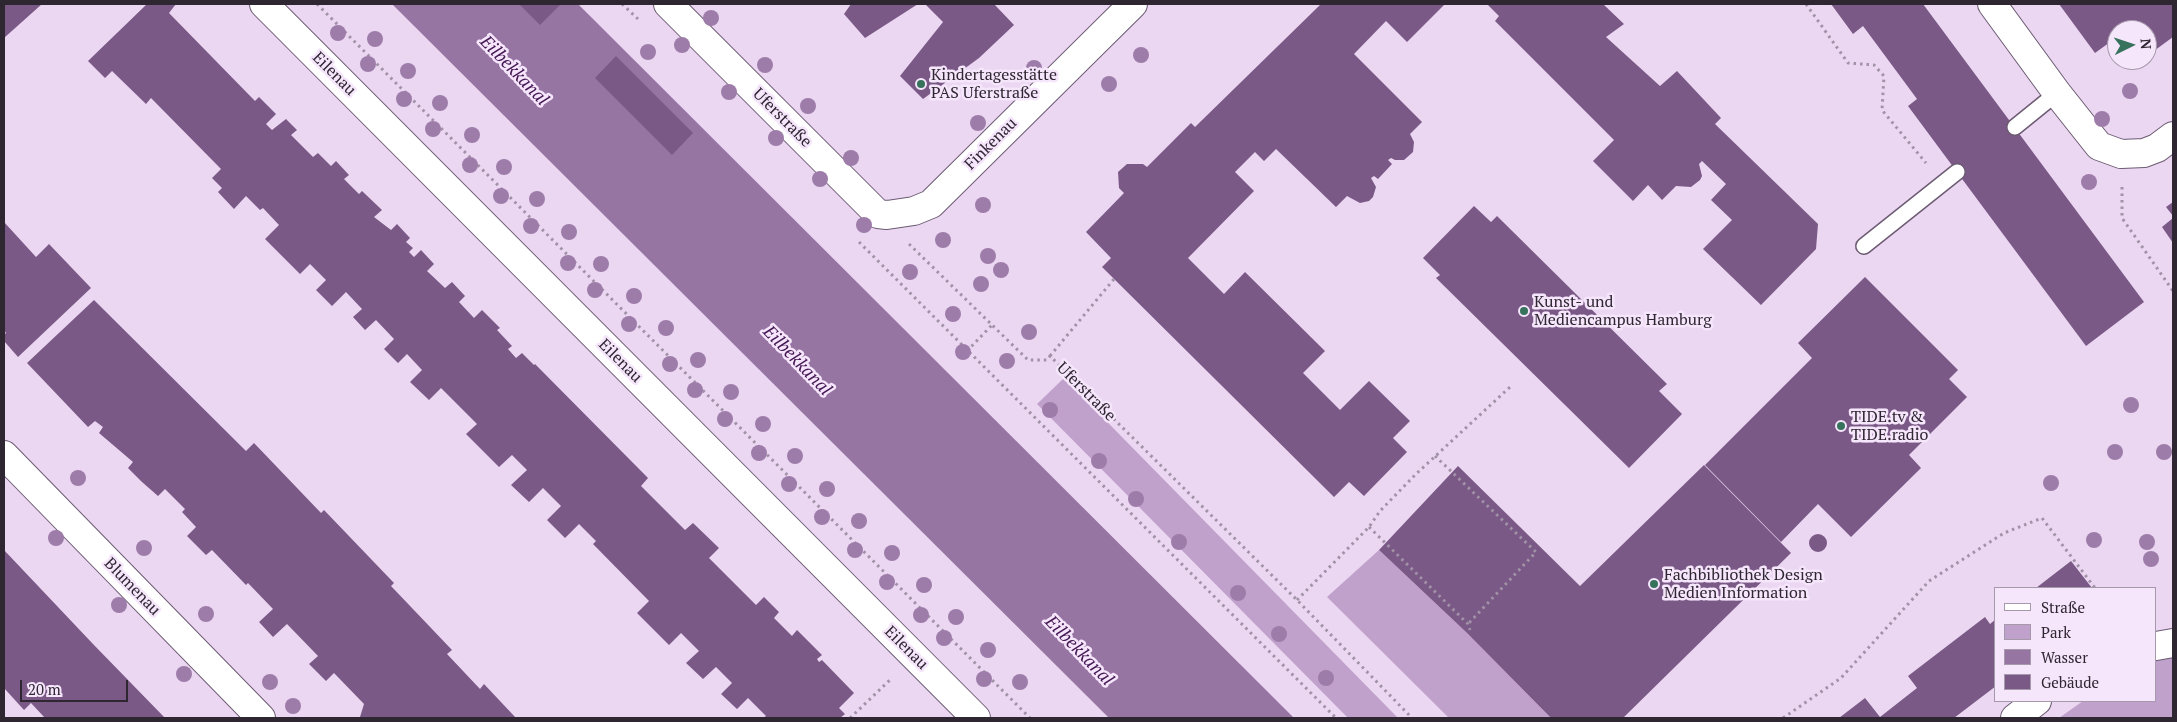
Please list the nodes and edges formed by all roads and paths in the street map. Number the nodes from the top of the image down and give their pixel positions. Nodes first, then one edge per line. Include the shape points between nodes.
1 (264, 4) edge
2 (317, 4) edge
3 (622, 4) edge
4 (668, 4) edge
5 (1133, 4) edge
6 (1806, 4) edge
7 (1992, 4) edge
8 (643, 25) dead end
9 (2057, 93) junction
10 (2014, 127) dead end
11 (2173, 136) edge
12 (2121, 154) junction
13 (1957, 172) dead end
14 (1942, 184) junction
15 (878, 214) junction
16 (855, 237) dead end
17 (1864, 246) dead end
18 (1114, 279) dead end
19 (2173, 292) edge
20 (992, 325) junction
21 (968, 351) junction
22 (1050, 356) junction
23 (1510, 387) dead end
24 (4, 455) edge
25 (1435, 456) junction
26 (1369, 527) junction
27 (2094, 587) edge
28 (1297, 600) junction
29 (1468, 624) junction
30 (1470, 630) dead end
31 (2173, 643) edge
32 (2157, 646) edge
33 (914, 656) junction
34 (2036, 702) edge
35 (261, 718) edge
36 (850, 718) edge
37 (976, 718) edge
38 (1030, 718) edge
39 (1336, 718) edge
40 (1412, 718) edge
41 (1783, 718) edge
42 (2015, 718) edge

1 - 33 street, Eilenau
2 - 38 path
3 - 8 path
4 - 15 street, Uferstraße
5 - 15 street, Finkenau via 931,204 905,213
6 - 14 path via 1848,63 1874,65 1884,76 1882,110
7 - 9 street
9 - 10 lane
9 - 12 street via 2094,142
11 - 12 street via 2150,151
12 - 19 path via 2122,218
13 - 14 lane
14 - 17 lane
15 - 20 path, Uferstraße
16 - 21 path
18 - 22 path
20 - 21 path
20 - 22 path, Uferstraße via 1028,360 1047,360
21 - 39 path
22 - 28 path, Uferstraße
23 - 25 path
24 - 35 street, Blumenau
25 - 26 path via 1380,511
25 - 29 path via 1536,552
26 - 28 path
26 - 29 path
27 - 41 path via 2042,518 2004,533 1929,581 1841,678
28 - 40 path, Uferstraße
29 - 30 path
31 - 32 street
33 - 36 path
33 - 37 street, Eilenau
34 - 42 street

